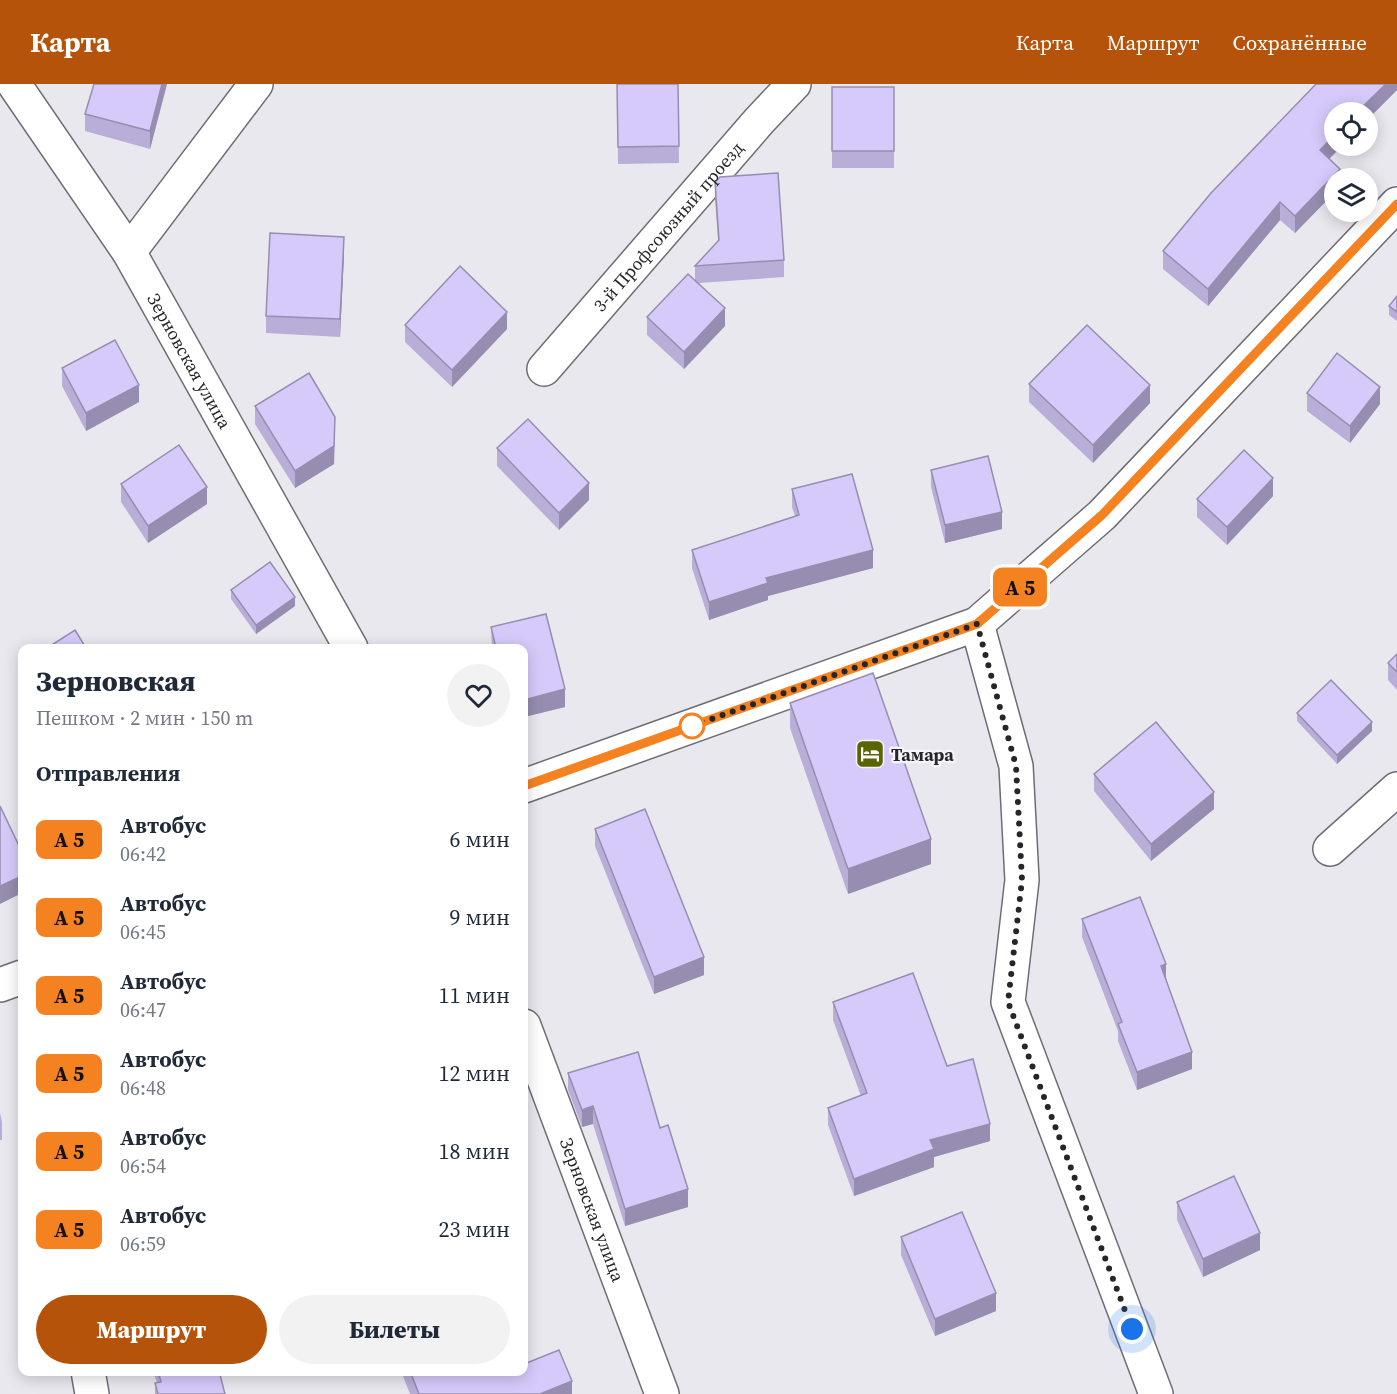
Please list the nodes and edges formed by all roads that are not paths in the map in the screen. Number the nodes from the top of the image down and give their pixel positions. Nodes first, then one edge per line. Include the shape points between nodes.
1 (14, 84) edge
2 (256, 84) edge
3 (794, 84) edge
4 (1397, 204) edge
5 (129, 252) junction
6 (544, 369) dead end
7 (977, 624) junction
8 (349, 644) edge
9 (528, 785) edge
10 (1397, 789) edge
11 (1330, 849) dead end
12 (18, 980) edge
13 (0, 985) edge
14 (528, 1037) edge
15 (89, 1376) edge
16 (92, 1394) edge
17 (662, 1394) edge
18 (1156, 1394) edge

1 - 5 street, Зерновская улица
2 - 5 street
3 - 6 street, 3-й Профсоюзный проезд
4 - 7 street via 1102,515
5 - 8 street, Зерновская улица
7 - 9 street
7 - 18 street via 1016,766 1022,880 1008,1002
10 - 11 street
12 - 13 street
14 - 17 street, Зерновская улица
15 - 16 street

